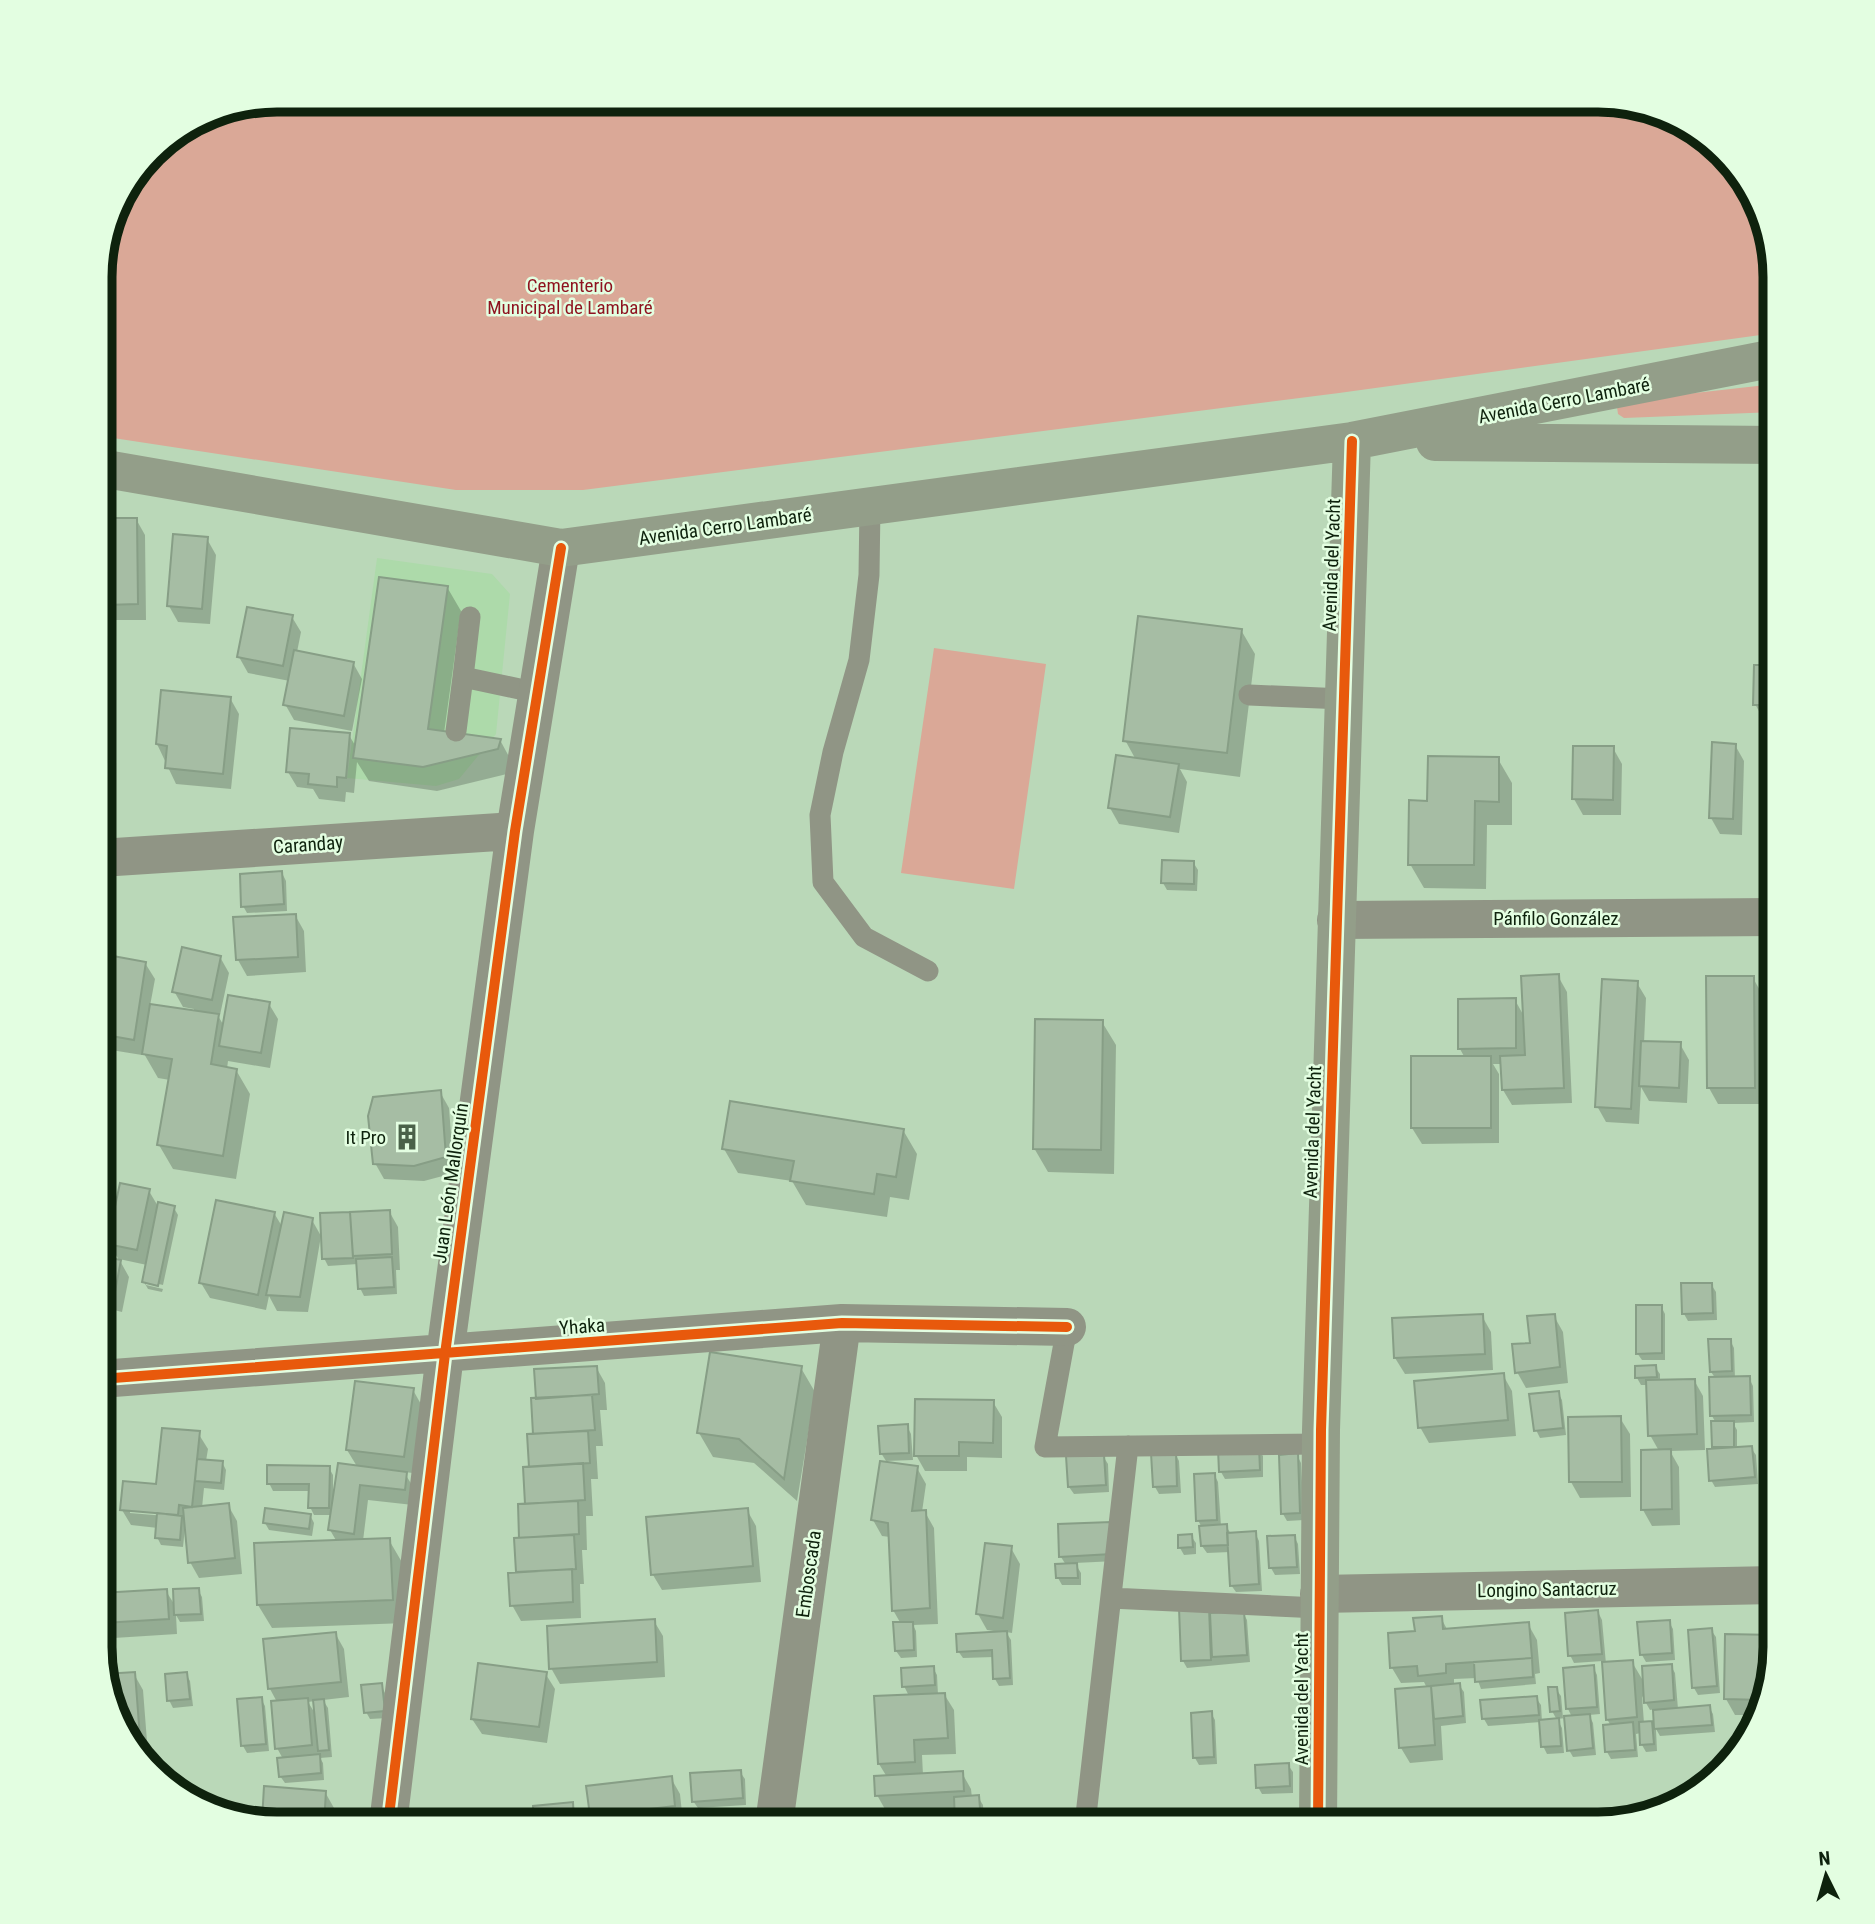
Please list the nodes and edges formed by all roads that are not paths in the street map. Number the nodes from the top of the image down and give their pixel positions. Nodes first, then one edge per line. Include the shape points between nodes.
1 (1763, 360) edge
2 (1352, 441) junction
3 (1763, 445) edge
4 (112, 470) edge
5 (870, 506) junction
6 (561, 548) junction
7 (470, 617) dead end
8 (463, 677) junction
9 (538, 693) junction
10 (1248, 695) dead end
11 (1344, 699) junction
12 (456, 732) dead end
13 (515, 831) junction
14 (112, 857) edge
15 (1763, 917) edge
16 (1336, 920) junction
17 (928, 971) dead end
18 (842, 1323) junction
19 (1067, 1327) joint
20 (445, 1354) junction
21 (112, 1378) edge
22 (1321, 1444) junction
23 (1128, 1446) junction
24 (1763, 1585) edge
25 (1111, 1598) junction
26 (1319, 1601) junction
27 (389, 1812) edge
28 (776, 1812) edge
29 (1086, 1812) edge
30 (1318, 1812) edge

1 - 2 main road, Avenida Cerro Lambaré
2 - 3 main road, Avenida Cerro Lambaré
2 - 5 main road, Avenida Cerro Lambaré
2 - 11 main road, Avenida del Yacht
4 - 6 main road, Avenida Cerro Lambaré
5 - 6 main road, Avenida Cerro Lambaré
5 - 17 lane via 869,575 859,660 820,815 822,882 864,937
6 - 9 street, Juan León Mallorquín
7 - 8 lane
8 - 9 lane
8 - 12 lane
9 - 13 street, Juan León Mallorquín
10 - 11 lane
11 - 16 main road, Avenida del Yacht
13 - 14 street, Caranday
13 - 20 street, Juan León Mallorquín
15 - 16 street, Pánfilo González
16 - 22 main road, Avenida del Yacht
18 - 19 street, Yhaka
18 - 20 street, Yhaka
18 - 28 street, Emboscada
19 - 23 lane via 1045,1447
20 - 21 street, Yhaka
20 - 27 street, Juan León Mallorquín
22 - 23 lane
22 - 26 main road, Avenida del Yacht
23 - 25 lane
24 - 26 street, Longino Santacruz
25 - 26 lane
25 - 29 lane
26 - 30 main road, Avenida del Yacht

